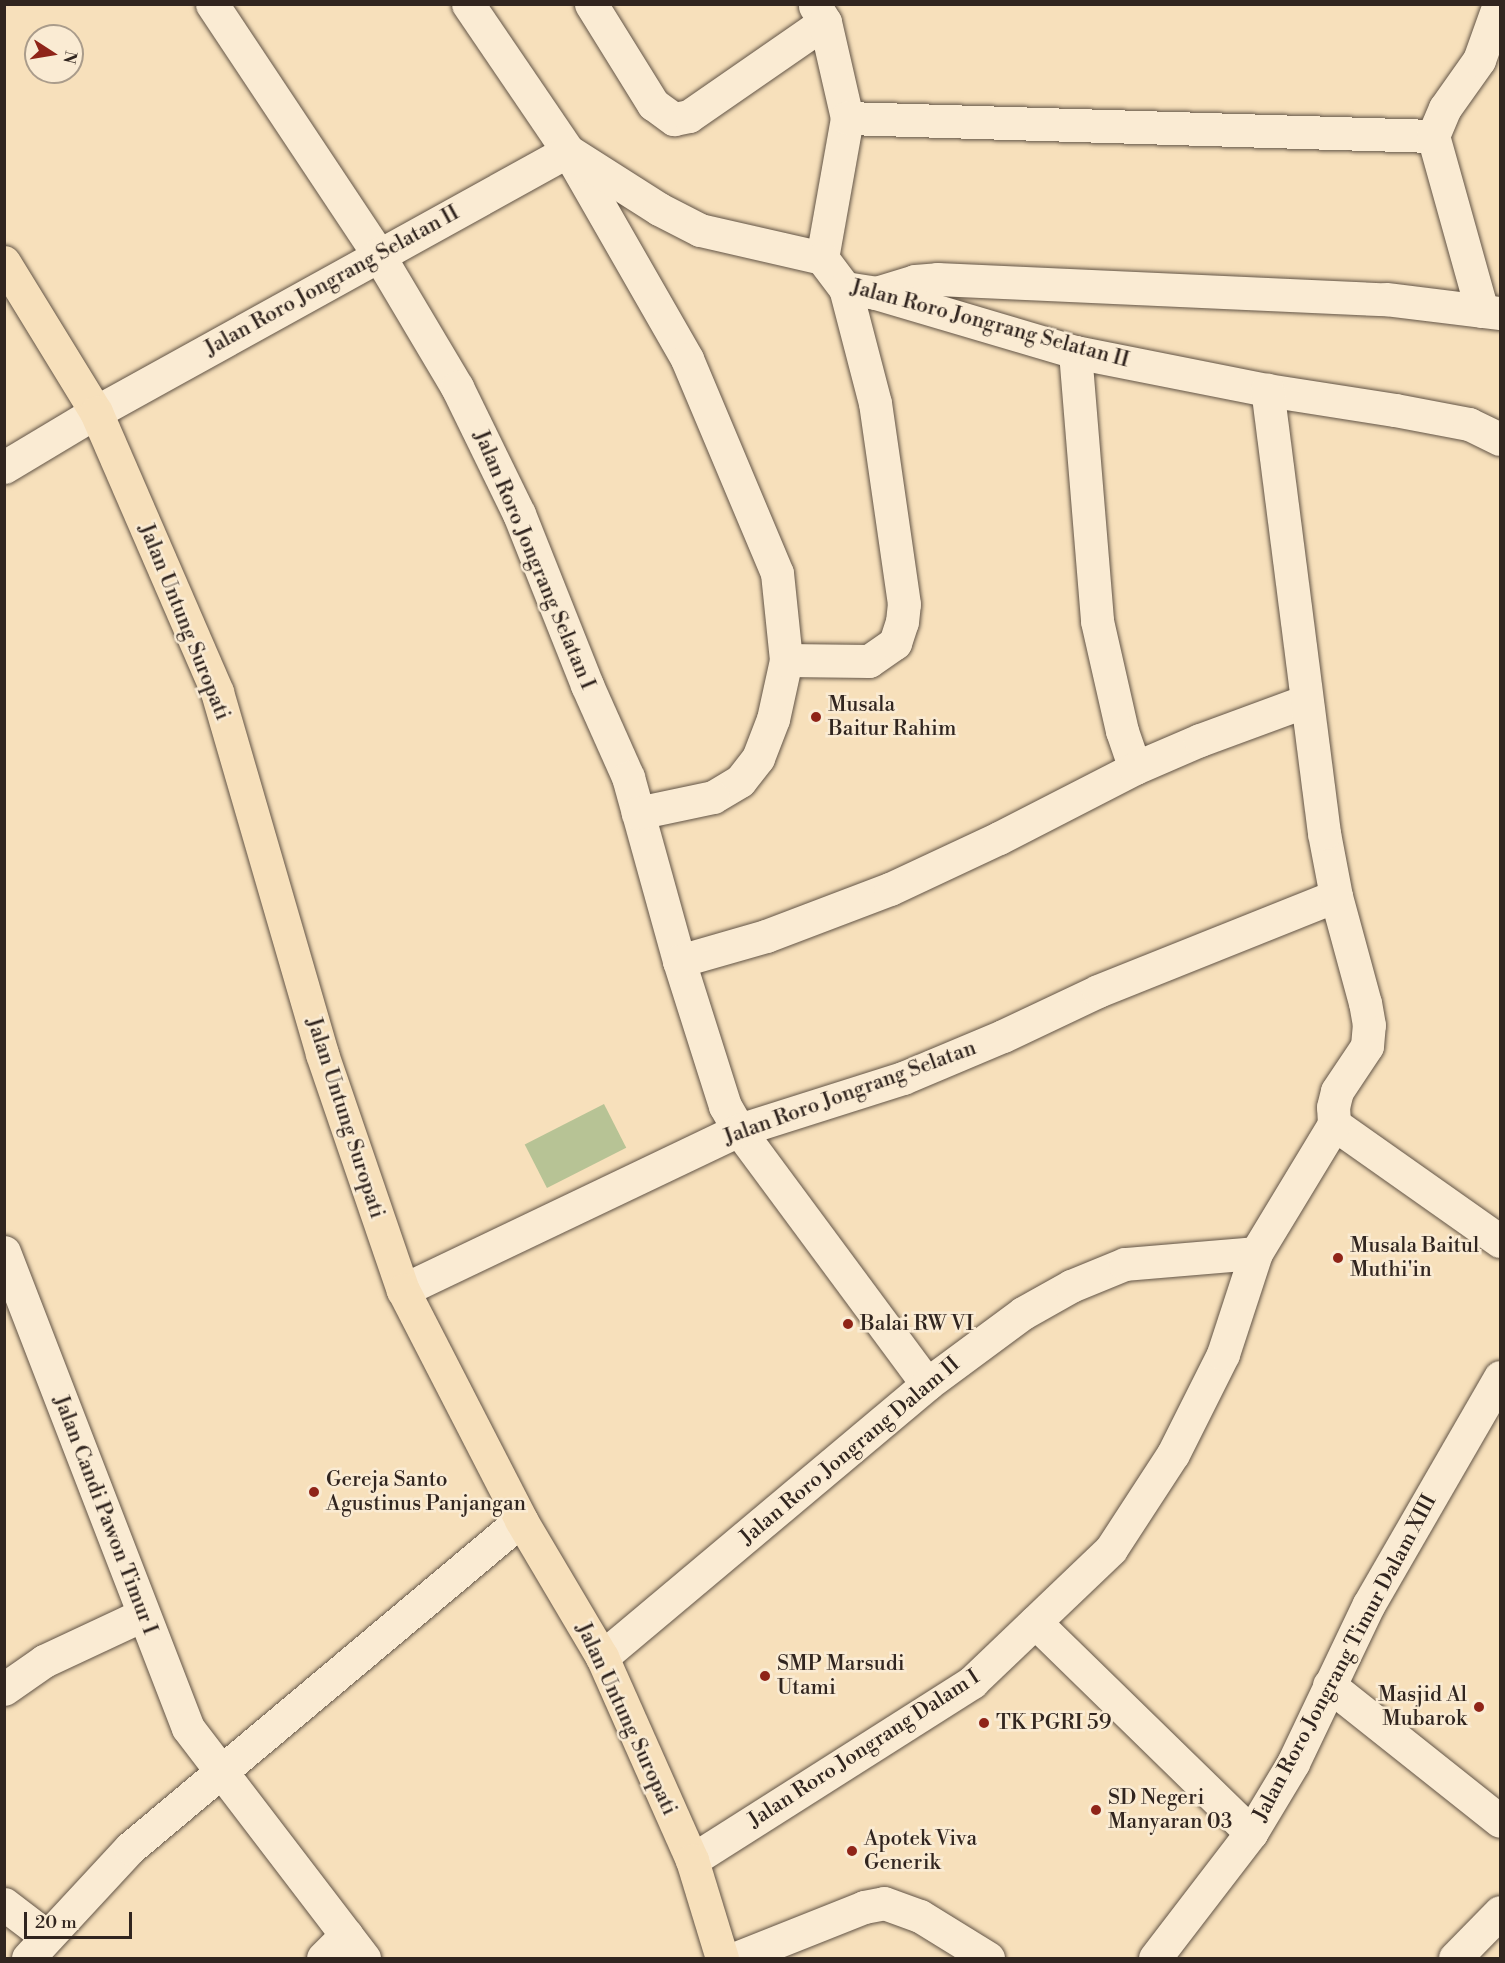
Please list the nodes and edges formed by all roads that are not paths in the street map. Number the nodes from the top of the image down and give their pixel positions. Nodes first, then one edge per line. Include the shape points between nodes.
1 (212, 4) edge
2 (468, 4) edge
3 (591, 4) edge
4 (1499, 4) edge
5 (820, 13) edge
6 (847, 118) junction
7 (1433, 136) junction
8 (568, 151) junction
9 (378, 254) junction
10 (822, 258) junction
11 (4, 262) edge
12 (860, 290) junction
13 (1491, 312) edge
14 (1075, 352) junction
15 (1267, 390) junction
16 (96, 412) junction
17 (1500, 439) edge
18 (4, 467) edge
19 (786, 660) junction
20 (1306, 701) junction
21 (1135, 768) junction
22 (638, 813) junction
23 (1336, 896) junction
24 (680, 962) junction
25 (1334, 1124) junction
26 (739, 1130) junction
27 (1500, 1241) edge
28 (4, 1252) edge
29 (1256, 1253) junction
30 (403, 1290) junction
31 (1500, 1377) edge
32 (927, 1384) junction
33 (521, 1520) junction
34 (142, 1616) junction
35 (1035, 1622) junction
36 (602, 1658) junction
37 (1329, 1685) junction
38 (4, 1689) edge
39 (220, 1770) junction
40 (1500, 1821) edge
41 (1251, 1833) junction
42 (692, 1860) junction
43 (4, 1904) edge
44 (1500, 1912) edge
45 (355, 1947) edge
46 (40, 1951) edge
47 (323, 1959) edge
48 (722, 1959) edge
49 (736, 1959) edge
50 (988, 1959) edge
51 (1155, 1959) edge
52 (1455, 1959) edge

1 - 9 street, Jalan Roro Jongrang Selatan I
2 - 8 street
3 - 5 street via 653,104 674,119 689,116
4 - 7 street via 1479,60 1445,108
5 - 6 street
6 - 7 street
6 - 10 street
7 - 13 street
8 - 9 street, Jalan Roro Jongrang Selatan II
8 - 10 street via 659,209 700,230
8 - 19 street via 687,359 739,478 777,573
9 - 16 street, Jalan Roro Jongrang Selatan II
9 - 22 street, Jalan Roro Jongrang Selatan I via 457,387 519,514 628,777
10 - 12 street, Jalan Roro Jongrang Selatan II
11 - 16 main road, Jalan Untung Suropati
12 - 13 street via 937,279 1386,299
12 - 14 street, Jalan Roro Jongrang Selatan II
12 - 19 street via 904,604 902,622 895,643 869,661
14 - 15 street, Jalan Roro Jongrang Selatan II
14 - 21 street via 1097,621 1122,731
15 - 17 street via 1469,424
15 - 20 street
16 - 18 street, Jalan Roro Jongrang Selatan II
16 - 30 main road, Jalan Untung Suropati via 217,692 322,1054
19 - 22 street via 773,719 758,758 740,781 713,797
20 - 21 street
20 - 23 street
21 - 24 street via 890,889 766,936
22 - 24 street, Jalan Roro Jongrang Selatan I
23 - 25 street, Jalan Roro Jongrang Dalam I via 1369,1025 1367,1046 1337,1091
23 - 26 street, Jalan Roro Jongrang Selatan via 1098,991 903,1078
24 - 26 street, Jalan Roro Jongrang Selatan I via 725,1106
25 - 27 street
25 - 29 street, Jalan Roro Jongrang Dalam I
26 - 30 street, Jalan Roro Jongrang Selatan
26 - 32 street, Jalan Roro Jongrang Selatan I
28 - 34 street, Jalan Candi Pawon Timur I
29 - 32 street, Jalan Roro Jongrang Dalam II via 1125,1264 1023,1313
29 - 35 street, Jalan Roro Jongrang Dalam I via 1223,1354 1173,1454 1111,1549
30 - 33 main road, Jalan Untung Suropati
31 - 37 street, Jalan Roro Jongrang Timur Dalam XIII via 1375,1593
32 - 36 street, Jalan Roro Jongrang Dalam II
33 - 36 main road, Jalan Untung Suropati
33 - 39 street
34 - 38 street via 44,1661
34 - 39 street, Jalan Candi Pawon Timur I via 188,1728
35 - 41 street
35 - 42 street, Jalan Roro Jongrang Dalam I via 972,1682
36 - 42 main road, Jalan Untung Suropati
37 - 40 street
37 - 41 street, Jalan Roro Jongrang Timur Dalam XIII via 1293,1763
39 - 45 street, Jalan Candi Pawon Timur I
39 - 46 street via 130,1848
41 - 51 street, Jalan Roro Jongrang Timur Dalam XIII
42 - 48 main road, Jalan Untung Suropati
43 - 46 street
44 - 52 street
45 - 47 street
49 - 50 street via 864,1907 884,1903 920,1916

